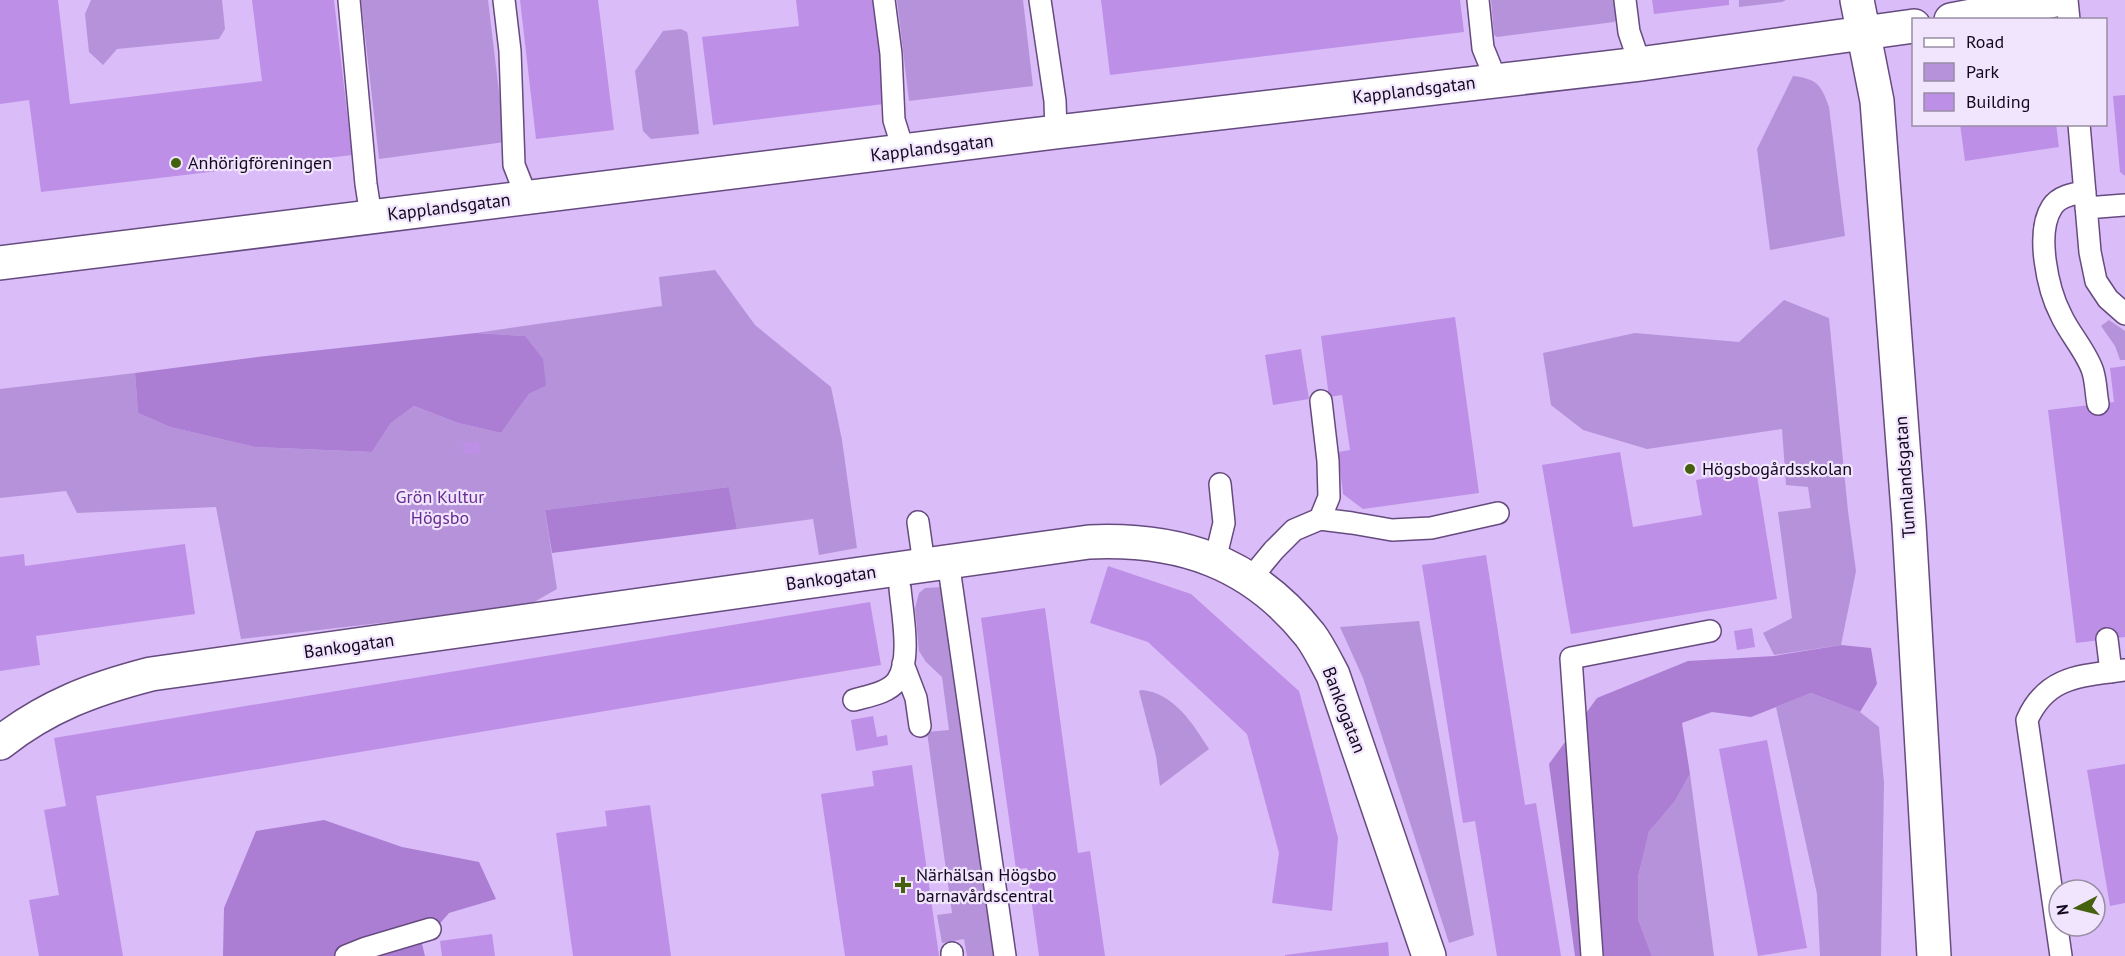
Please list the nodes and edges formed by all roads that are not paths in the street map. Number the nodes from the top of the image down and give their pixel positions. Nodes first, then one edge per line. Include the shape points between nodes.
1 (349, 0) edge
2 (504, 0) edge
3 (884, 0) edge
4 (1040, 0) edge
5 (1478, 0) edge
6 (1625, 0) edge
7 (1857, 0) edge
8 (2055, 0) edge
9 (2067, 0) edge
10 (1961, 18) edge
11 (2069, 18) edge
12 (1912, 26) edge
13 (1863, 33) junction
14 (1640, 64) junction
15 (1496, 80) junction
16 (2079, 126) edge
17 (1056, 132) junction
18 (904, 152) junction
19 (527, 198) junction
20 (2085, 200) junction
21 (2125, 205) edge
22 (371, 216) junction
23 (0, 263) edge
24 (2125, 314) edge
25 (1321, 401) dead end
26 (2098, 404) dead end
27 (1220, 484) dead end
28 (1498, 513) dead end
29 (1320, 519) junction
30 (918, 522) dead end
31 (1215, 560) junction
32 (936, 563) junction
33 (1250, 579) junction
34 (900, 588) dead end
35 (1710, 631) dead end
36 (2107, 639) dead end
37 (903, 664) junction
38 (2118, 671) edge
39 (854, 700) dead end
40 (920, 726) dead end
41 (0, 744) edge
42 (430, 929) dead end
43 (346, 956) edge
44 (1005, 956) edge
45 (1429, 956) edge
46 (1592, 956) edge
47 (1934, 956) edge
48 (2061, 956) edge

1 - 22 lane
2 - 19 lane via 514,165
3 - 18 lane via 894,120
4 - 17 lane
5 - 15 lane via 1483,48
6 - 14 lane via 1629,32
7 - 13 street, Tunnlandsgatan
8 - 10 street
9 - 11 lane
12 - 13 street, Kapplandsgatan
13 - 14 street, Kapplandsgatan
13 - 47 street, Tunnlandsgatan via 1877,101 1909,524
14 - 15 street, Kapplandsgatan
15 - 17 street, Kapplandsgatan
16 - 20 lane
17 - 18 street, Kapplandsgatan
18 - 19 street, Kapplandsgatan
19 - 22 street, Kapplandsgatan
20 - 21 lane
20 - 24 lane via 2096,281
20 - 26 lane via 2069,194 2052,207 2044,238 2050,291 2093,371
22 - 23 street, Kapplandsgatan
25 - 29 lane via 1329,497
27 - 31 lane via 1224,523
28 - 29 lane via 1431,528 1392,531
29 - 33 lane via 1294,530
30 - 32 lane
31 - 32 street, Bankogatan via 1174,547 1107,542
31 - 33 street, Bankogatan
32 - 41 street, Bankogatan via 151,674 74,698 43,713
32 - 44 lane
33 - 45 street, Bankogatan via 1278,601 1310,636 1333,675
34 - 37 lane
35 - 46 lane via 1570,658
36 - 38 lane
37 - 39 lane via 897,681 884,691
37 - 40 lane via 916,698
38 - 48 lane via 2053,686 2033,707 2027,720
42 - 43 lane

